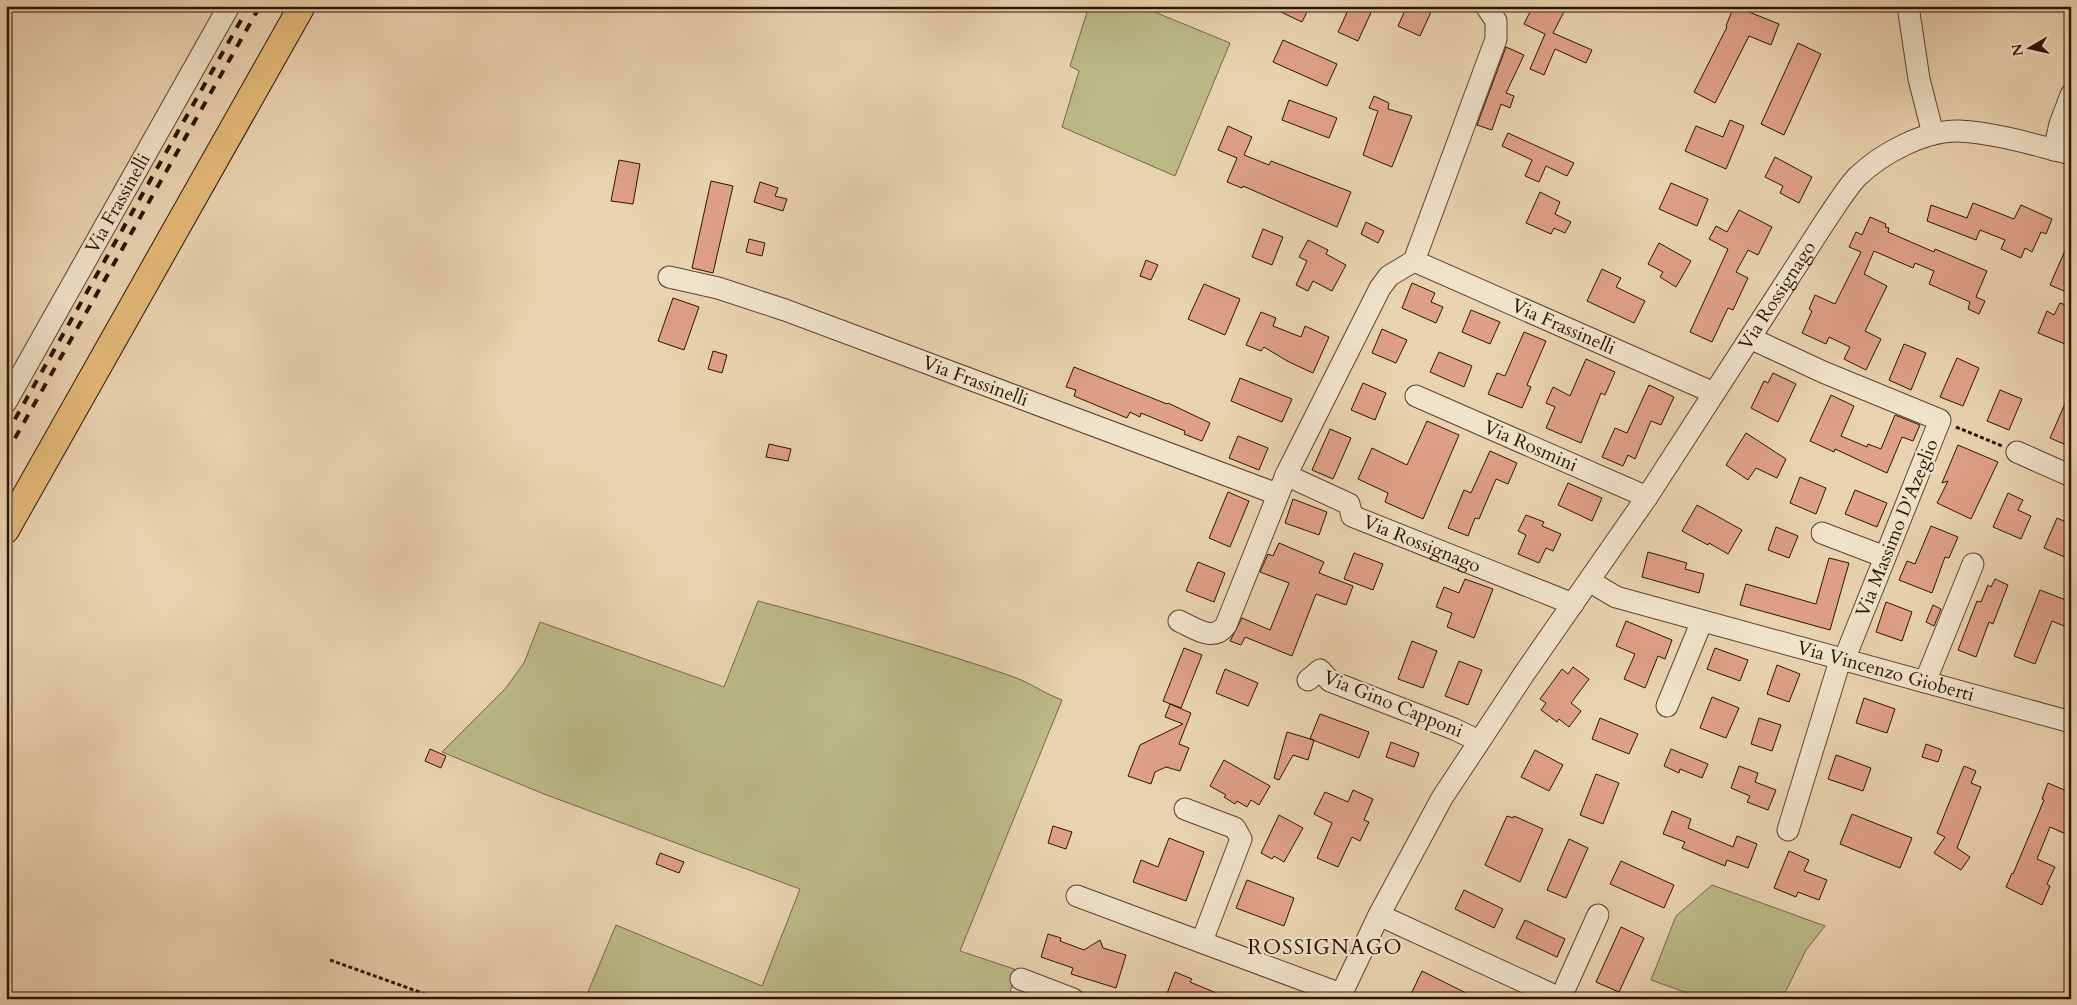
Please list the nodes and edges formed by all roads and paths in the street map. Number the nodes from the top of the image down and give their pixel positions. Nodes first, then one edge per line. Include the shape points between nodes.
1 (229, 6) edge
2 (302, 6) edge
3 (1486, 6) edge
4 (1908, 6) edge
5 (2071, 95) edge
6 (1933, 134) junction
7 (2062, 152) edge
8 (1414, 261) junction
9 (669, 277) dead end
10 (1750, 338) junction
11 (1714, 393) junction
12 (1416, 396) dead end
13 (6, 402) edge
14 (1940, 420) junction
15 (2017, 452) joint
16 (1286, 475) junction
17 (2071, 476) edge
18 (1277, 494) junction
19 (1647, 497) junction
20 (6, 530) edge
21 (1822, 534) dead end
22 (1886, 556) junction
23 (1973, 564) dead end
24 (1589, 580) junction
25 (1573, 604) junction
26 (1702, 621) junction
27 (1179, 622) dead end
28 (1844, 660) junction
29 (1308, 680) dead end
30 (1925, 682) junction
31 (1667, 706) dead end
32 (2071, 722) edge
33 (1479, 741) junction
34 (1185, 809) dead end
35 (1788, 830) dead end
36 (1077, 896) dead end
37 (1380, 915) junction
38 (1598, 915) dead end
39 (1202, 941) junction
40 (330, 960) dead end
41 (1021, 979) dead end
42 (1563, 995) edge
43 (1340, 996) edge
44 (439, 999) edge
45 (1073, 999) edge

1 - 13 street, Via Frassinelli
2 - 20 main road
3 - 8 street via 1496,21 1496,39
4 - 6 street via 1919,79
5 - 7 street via 2060,124
6 - 7 street, Via Rossignago via 1957,131 1984,134
6 - 10 street, Via Rossignago via 1900,147 1872,164 1856,179
8 - 11 street, Via Frassinelli
8 - 16 street via 1388,276 1380,288
9 - 18 street, Via Frassinelli via 718,288 785,310
10 - 11 street, Via Rossignago
10 - 14 street, Via Massimo D'Azeglio
11 - 19 street, Via Rossignago
12 - 19 street, Via Rosmini
14 - 15 path
14 - 22 street, Via Massimo D'Azeglio
15 - 17 street
16 - 18 street
16 - 25 street, Via Rossignago via 1349,504 1352,516
18 - 27 street via 1226,625 1213,635
19 - 24 street, Via Rossignago
21 - 22 street
22 - 28 street, Via Massimo D'Azeglio
23 - 30 street
24 - 25 street, Via Rossignago
24 - 26 street, Via Vincenzo Gioberti via 1616,597
25 - 33 street, Via Rossignago
26 - 28 street, Via Vincenzo Gioberti
26 - 31 street
28 - 30 street, Via Vincenzo Gioberti
28 - 35 street, Via Massimo D'Azeglio via 1838,667
29 - 33 street, Via Gino Capponi via 1320,670 1330,681
30 - 32 street, Via Vincenzo Gioberti
33 - 37 street, Via Rossignago via 1442,798
34 - 39 street via 1235,828 1241,839
36 - 39 street, Via Rossignago
37 - 42 street
37 - 43 street, Via Rossignago
38 - 42 street
39 - 43 street, Via Rossignago
40 - 44 path
41 - 45 street

